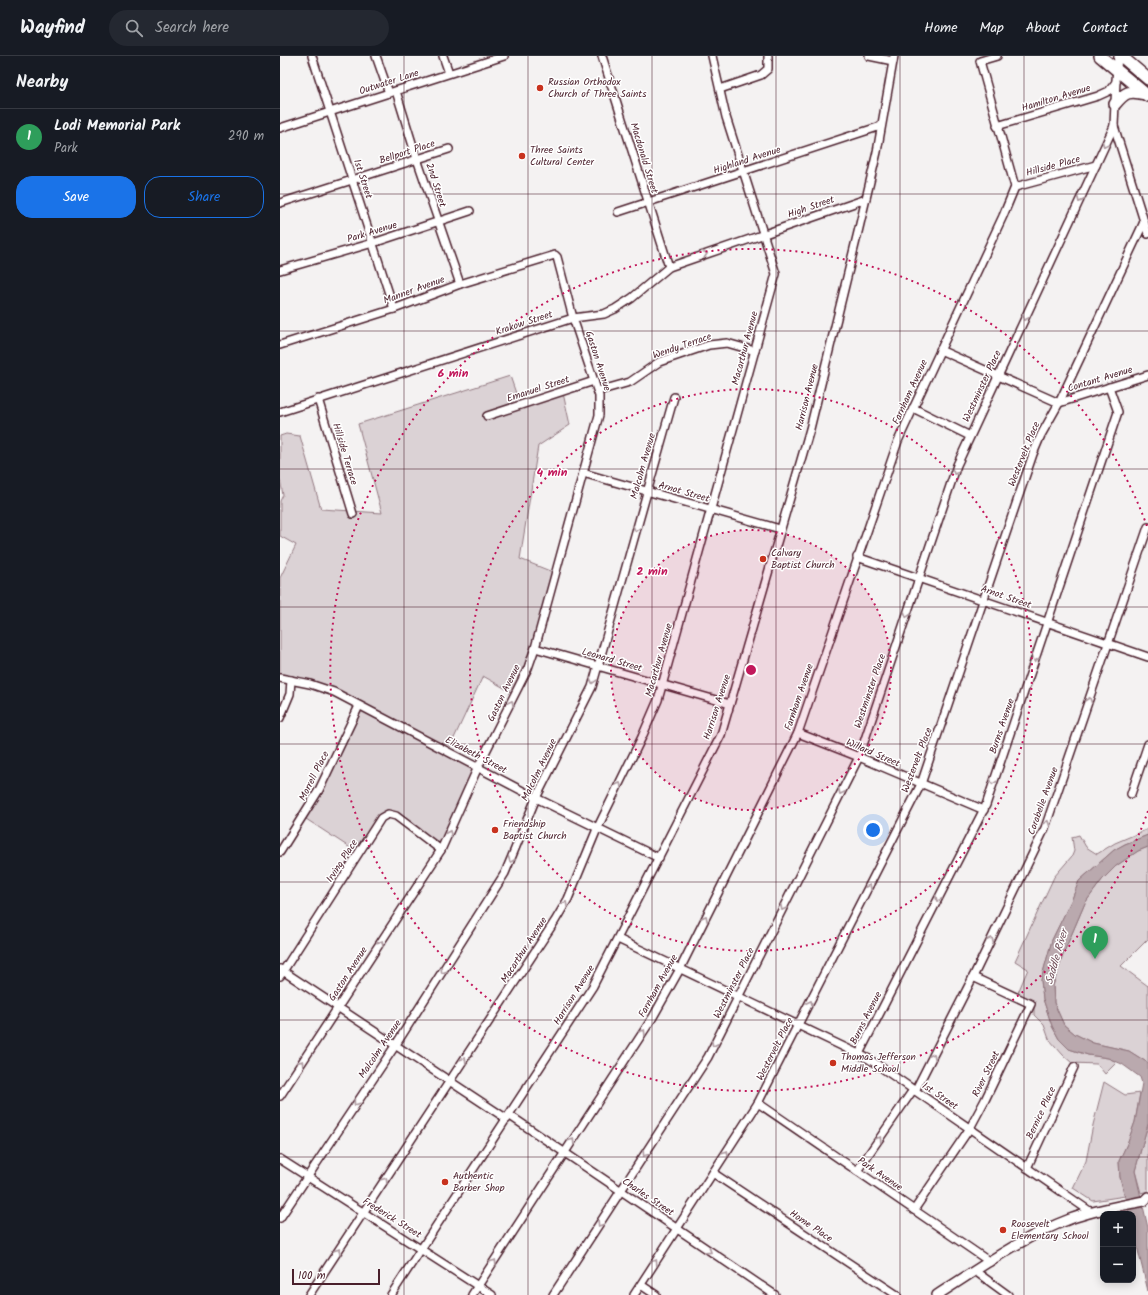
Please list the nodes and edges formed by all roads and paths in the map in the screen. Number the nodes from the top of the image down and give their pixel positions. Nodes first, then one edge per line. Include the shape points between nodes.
1 (312, 56) edge
2 (376, 56) edge
3 (444, 56) edge
4 (504, 56) edge
5 (602, 56) edge
6 (712, 56) edge
7 (768, 56) edge
8 (869, 56) edge
9 (997, 56) edge
10 (1100, 56) edge
11 (1120, 56) edge
12 (893, 58) edge
13 (1116, 70) junction
14 (449, 73) junction
15 (1148, 79) edge
16 (1116, 82) junction
17 (720, 89) junction
18 (392, 92) junction
19 (1147, 95) edge
20 (1114, 104) junction
21 (330, 112) junction
22 (881, 126) junction
23 (997, 126) junction
24 (1114, 126) junction
25 (280, 128) edge
26 (449, 149) dead end
27 (417, 159) junction
28 (1096, 165) junction
29 (744, 171) junction
30 (352, 180) junction
31 (1015, 187) junction
32 (866, 199) junction
33 (280, 202) edge
34 (648, 203) junction
35 (470, 211) dead end
36 (618, 212) dead end
37 (438, 221) junction
38 (1144, 222) junction
39 (763, 234) junction
40 (1148, 234) edge
41 (373, 243) junction
42 (555, 255) joint
43 (668, 267) junction
44 (280, 270) edge
45 (460, 284) junction
46 (394, 309) junction
47 (574, 318) junction
48 (280, 345) edge
49 (940, 350) junction
50 (755, 351) junction
51 (999, 375) junction
52 (1148, 375) edge
53 (594, 381) junction
54 (1109, 387) junction
55 (598, 391) junction
56 (674, 397) dead end
57 (318, 399) junction
58 (1059, 403) junction
59 (913, 408) junction
60 (280, 412) edge
61 (486, 416) dead end
62 (970, 436) junction
63 (583, 473) junction
64 (646, 491) junction
65 (711, 510) junction
66 (353, 514) dead end
67 (1148, 527) edge
68 (780, 529) junction
69 (857, 557) junction
70 (919, 578) junction
71 (983, 600) junction
72 (1047, 622) junction
73 (1109, 643) junction
74 (535, 648) junction
75 (1148, 657) edge
76 (598, 666) junction
77 (280, 678) edge
78 (291, 680) junction
79 (663, 685) junction
80 (730, 704) junction
81 (359, 706) junction
82 (280, 718) edge
83 (798, 733) junction
84 (1148, 744) edge
85 (859, 757) junction
86 (478, 767) junction
87 (921, 784) junction
88 (1131, 794) dead end
89 (536, 798) junction
90 (984, 810) junction
91 (598, 829) junction
92 (441, 850) junction
93 (280, 852) edge
94 (659, 858) junction
95 (618, 939) junction
96 (680, 968) junction
97 (281, 972) edge
98 (973, 977) junction
99 (739, 997) junction
100 (338, 1007) junction
101 (798, 1025) junction
102 (395, 1046) junction
103 (859, 1054) junction
104 (1074, 1067) dead end
105 (450, 1081) junction
106 (914, 1090) junction
107 (280, 1096) edge
108 (758, 1104) junction
109 (508, 1117) junction
110 (970, 1128) junction
111 (564, 1153) junction
112 (280, 1159) edge
113 (1027, 1168) junction
114 (857, 1171) junction
115 (713, 1173) junction
116 (306, 1176) junction
117 (621, 1191) junction
118 (1147, 1200) edge
119 (914, 1210) junction
120 (363, 1212) junction
121 (1091, 1212) junction
122 (280, 1218) edge
123 (677, 1229) junction
124 (422, 1249) junction
125 (990, 1262) junction
126 (975, 1271) junction
127 (641, 1285) junction
128 (478, 1286) junction
129 (309, 1295) edge
130 (391, 1295) edge
131 (472, 1295) edge
132 (492, 1295) edge
133 (553, 1295) edge
134 (634, 1295) edge
135 (656, 1295) edge
136 (775, 1295) edge
137 (897, 1295) edge
138 (937, 1295) edge
139 (1008, 1295) edge

1 - 21 street, 1st Street
2 - 18 street, 2nd Street
3 - 14 street
4 - 14 street, Outwater Lane
5 - 34 street, Macdonald Street
6 - 17 street, Macarthur Avenue
7 - 17 street via 768,69 761,75
8 - 12 street
9 - 23 street via 980,61
10 - 13 highway
11 - 13 street, Westminster Place
11 - 15 highway
12 - 22 street, Harrison Avenue
13 - 16 street, Westminster Place
13 - 19 highway
14 - 18 street, Outwater Lane
16 - 20 street, Westminster Place
16 - 23 street, Hamilton Avenue via 1109,90 1098,96
17 - 29 street, Macarthur Avenue via 728,124
18 - 21 street, Outwater Lane
18 - 27 street, 2nd Street
19 - 20 highway via 1129,92
20 - 24 street, Westminster Place
21 - 25 street, Outwater Lane
21 - 30 street, 1st Street
22 - 29 street, Highland Avenue
22 - 32 street, Harrison Avenue
23 - 31 street
24 -> 28 street, Westminster Place
24 - 38 street
26 - 27 street, Bellport Place
27 - 30 street, Bellport Place
27 - 37 street, 2nd Street
28 - 31 street, Hillside Place
28 -> 51 street, Westminster Place
29 - 34 street, Highland Avenue
29 - 39 street, Macarthur Avenue
30 - 33 street, Bellport Place
30 - 41 street, 1st Street
31 - 49 street, Farnham Avenue
32 - 39 street, High Street
32 - 68 street, Harrison Avenue via 810,429
34 - 36 street, Highland Avenue
34 - 43 street, Macdonald Street
35 - 37 street, Park Avenue
37 - 41 street, Park Avenue
37 - 45 street, 2nd Street
38 - 40 street
38 - 58 street, Westervelt Place
43 -> 39 street, Krakow Street
39 - 50 street, Macarthur Avenue via 776,274
41 - 44 street, Park Avenue
41 - 46 street, 1st Street
42 - 45 street, Manner Avenue
42 - 47 street, Gaston Avenue
43 - 47 street, Krakow Street via 615,309 604,314
45 - 46 street, Manner Avenue
46 - 48 street, Manner Avenue
47 - 53 street, Gaston Avenue
47 - 57 street, Krakow Street
49 - 51 street
49 - 59 street, Farnham Avenue
50 - 55 street, Wendy Terrace via 727,343 709,345 660,362 630,382
50 - 65 street, Macarthur Avenue
51 - 58 street
51 - 62 street, Westminster Place
52 - 54 street, Contant Avenue
53 - 55 street, Gaston Avenue
53 - 61 street, Emanuel Street
54 - 58 street, Contant Avenue
54 - 72 street, Burns Avenue via 1118,412
55 - 63 street, Gaston Avenue via 599,414
56 - 64 street, Malcolm Avenue
57 - 60 street, Krakow Street
57 - 66 street, Hillside Terrace
58 - 71 street, Westervelt Place via 1033,454
59 - 62 street
59 - 69 street, Farnham Avenue via 889,464
62 -> 70 street, Westminster Place via 957,465
63 - 64 street, Arnot Street
63 - 74 street, Gaston Avenue
64 - 65 street, Arnot Street
64 -> 76 street, Malcolm Avenue
65 - 68 street, Arnot Street
65 - 79 street, Macarthur Avenue
67 - 73 street, Corabelle Avenue
68 - 80 street, Harrison Avenue
69 - 70 street, Arnot Street
69 - 83 street, Farnham Avenue
70 - 71 street, Arnot Street
70 -> 85 street, Westminster Place
71 - 72 street, Arnot Street
71 - 87 street, Westervelt Place
72 - 73 street, Arnot Street
72 -> 90 street, Burns Avenue
73 - 75 street, Arnot Street
98 -> 73 street, Corabelle Avenue via 1046,828
74 - 76 street, Leonard Street
86 -> 74 street, Gaston Avenue via 518,690
76 - 79 street, Leonard Street
76 -> 89 street, Malcolm Avenue via 592,687
77 - 78 street, Elizabeth Street
78 - 81 street, Elizabeth Street via 324,688
78 - 82 street via 287,703
79 - 80 street, Leonard Street
91 -> 79 street, Macarthur Avenue via 648,724
80 - 94 street, Harrison Avenue via 721,735
81 - 86 street, Elizabeth Street
81 - 93 street, Morrell Place via 319,790
83 - 85 street, Willard Street
96 -> 83 street, Farnham Avenue
84 - 88 street
85 - 87 street, Willard Street
85 -> 99 street, Westminster Place
86 - 89 street, Elizabeth Street
92 -> 86 street, Gaston Avenue
87 - 90 street, Willard Street
101 -> 87 street, Westervelt Place
89 - 91 street, Elizabeth Street
89 -> 102 street, Malcolm Avenue via 501,881
90 -> 103 street, Burns Avenue
91 - 94 street, Elizabeth Street
105 -> 91 street, Macarthur Avenue via 568,899
92 - 97 street, Irving Place via 396,816 384,815
100 -> 92 street, Gaston Avenue
94 - 95 street, Harrison Avenue
95 - 96 street, 1st Street
95 - 109 street, Harrison Avenue via 593,986
96 - 99 street, 1st Street
111 -> 96 street, Farnham Avenue via 653,1017
97 - 100 street, Charles Street
106 -> 98 street, Corabelle Avenue
98 - 110 street, River Street via 1031,1004
99 - 101 street, 1st Street
99 -> 117 street, Westminster Place via 708,1057
100 - 102 street, Charles Street
107 -> 100 street, Gaston Avenue
101 - 103 street, 1st Street
101 - 108 street, Westervelt Place
102 - 105 street, Charles Street
102 -> 116 street, Malcolm Avenue
103 - 106 street, 1st Street
104 - 113 street, Bernice Place
105 - 109 street, Charles Street
120 -> 105 street, Macarthur Avenue
106 - 110 street, 1st Street
114 -> 106 street, Corabelle Avenue
108 - 114 street, Park Avenue
115 -> 108 street, Westervelt Place
109 - 111 street, Charles Street
109 - 124 street, Harrison Avenue
110 - 113 street, 1st Street
110 - 119 street, River Street
111 - 117 street, Charles Street
128 -> 111 street, Farnham Avenue
112 - 116 street, Frederick Street
113 - 121 street, 1st Street
114 - 119 street, Park Avenue
115 - 123 street, Westervelt Place
115 - 137 street, Home Place
116 - 120 street, Frederick Street
116 - 122 street, Malcolm Avenue
117 - 123 street, Charles Street
117 -> 133 street, Westminster Place
118 - 121 main road
119 - 125 street, Park Avenue
120 - 124 street, Frederick Street
129 -> 120 street, Macarthur Avenue
121 - 125 main road via 1034,1235
127 -> 123 street, Westervelt Place
123 -> 136 street, Charles Street
124 - 128 street, Frederick Street
124 - 130 street, Harrison Avenue
125 - 126 main road
126 - 138 main road
126 - 139 street
127 - 134 street, Westervelt Place
127 - 135 street
128 - 131 street, Farnham Avenue
128 - 132 street, Frederick Street

